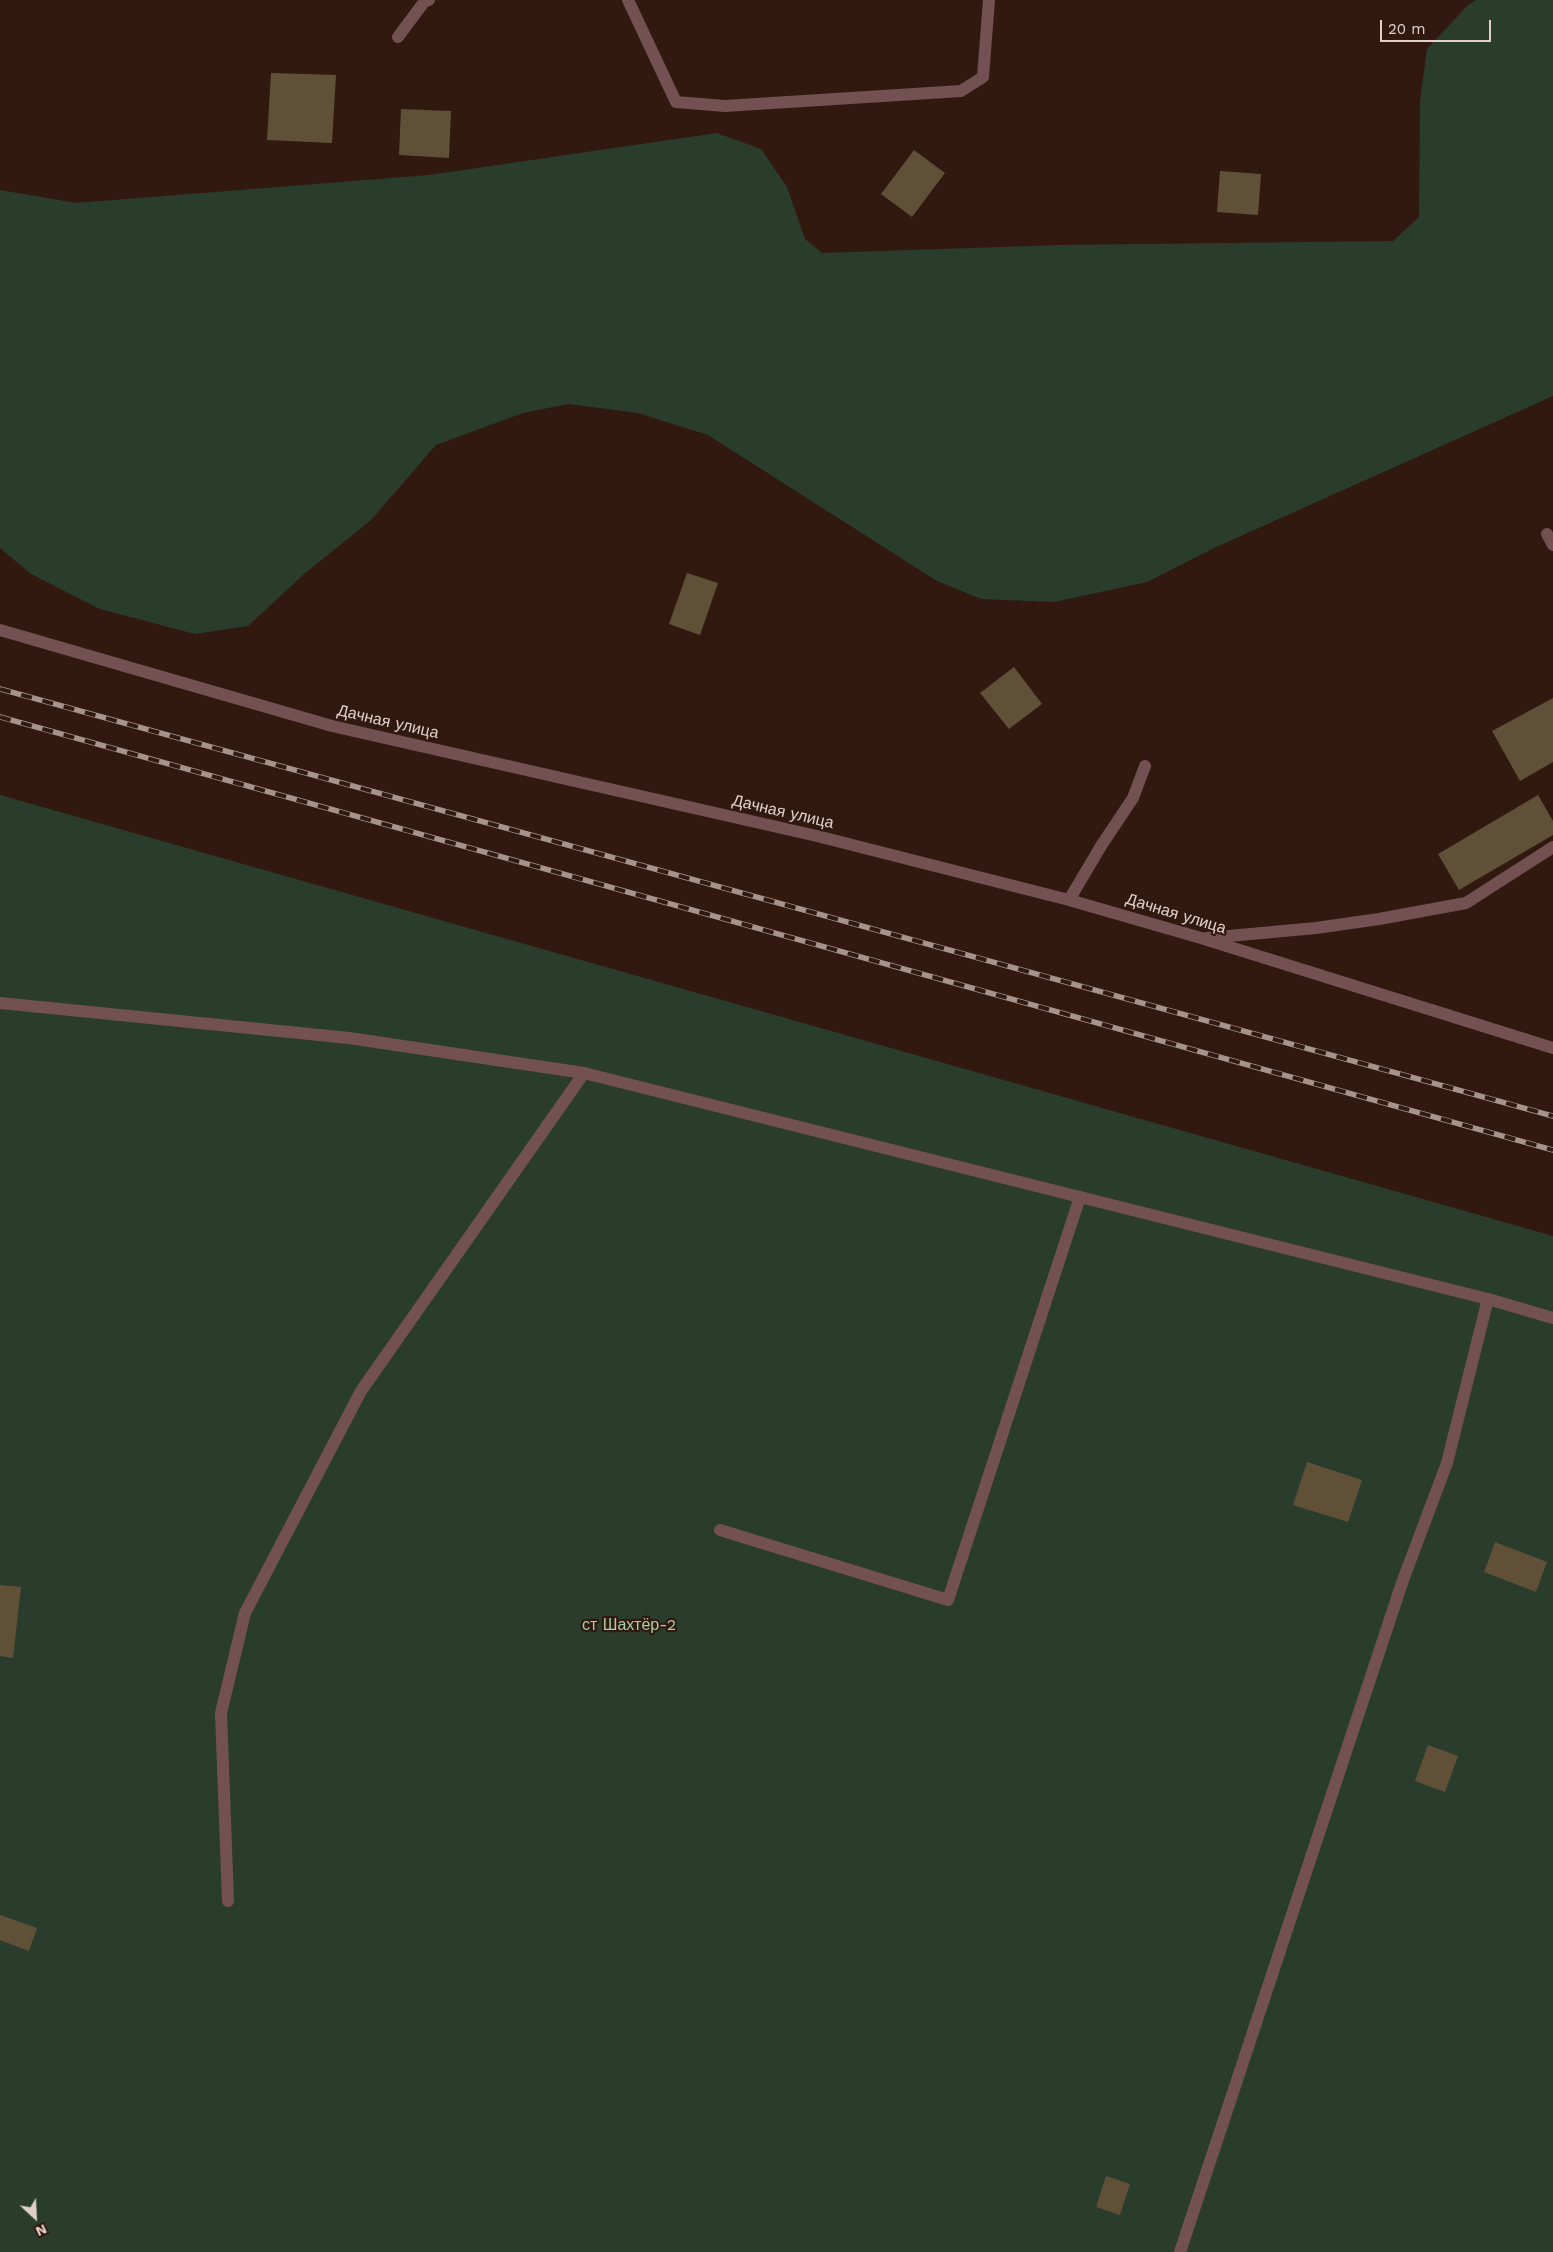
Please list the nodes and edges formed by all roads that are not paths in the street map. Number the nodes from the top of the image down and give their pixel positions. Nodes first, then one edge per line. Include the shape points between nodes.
1 (428, 0) edge
2 (628, 0) edge
3 (989, 0) edge
4 (398, 37) dead end
5 (0, 630) edge
6 (1145, 766) dead end
7 (1553, 847) edge
8 (1069, 900) junction
9 (1201, 938) junction
10 (0, 1003) edge
11 (1553, 1048) edge
12 (584, 1073) junction
13 (1080, 1197) junction
14 (1488, 1298) junction
15 (1553, 1318) edge
16 (720, 1530) dead end
17 (228, 1901) dead end
18 (1180, 2252) edge

1 - 4 street
2 - 3 street via 676,102 725,106 961,91 983,78
5 - 8 street, Дачная улица via 332,726 817,836
6 - 8 street via 1133,798
7 - 9 street via 1466,903 1316,928
8 - 9 street, Дачная улица
9 - 11 street, Дачная улица
10 - 12 street via 349,1038
12 - 13 street
12 - 17 street via 360,1391 245,1613 221,1712
13 - 14 street
13 - 16 street via 948,1600
14 - 15 street
14 - 18 street via 1447,1463 1403,1580

